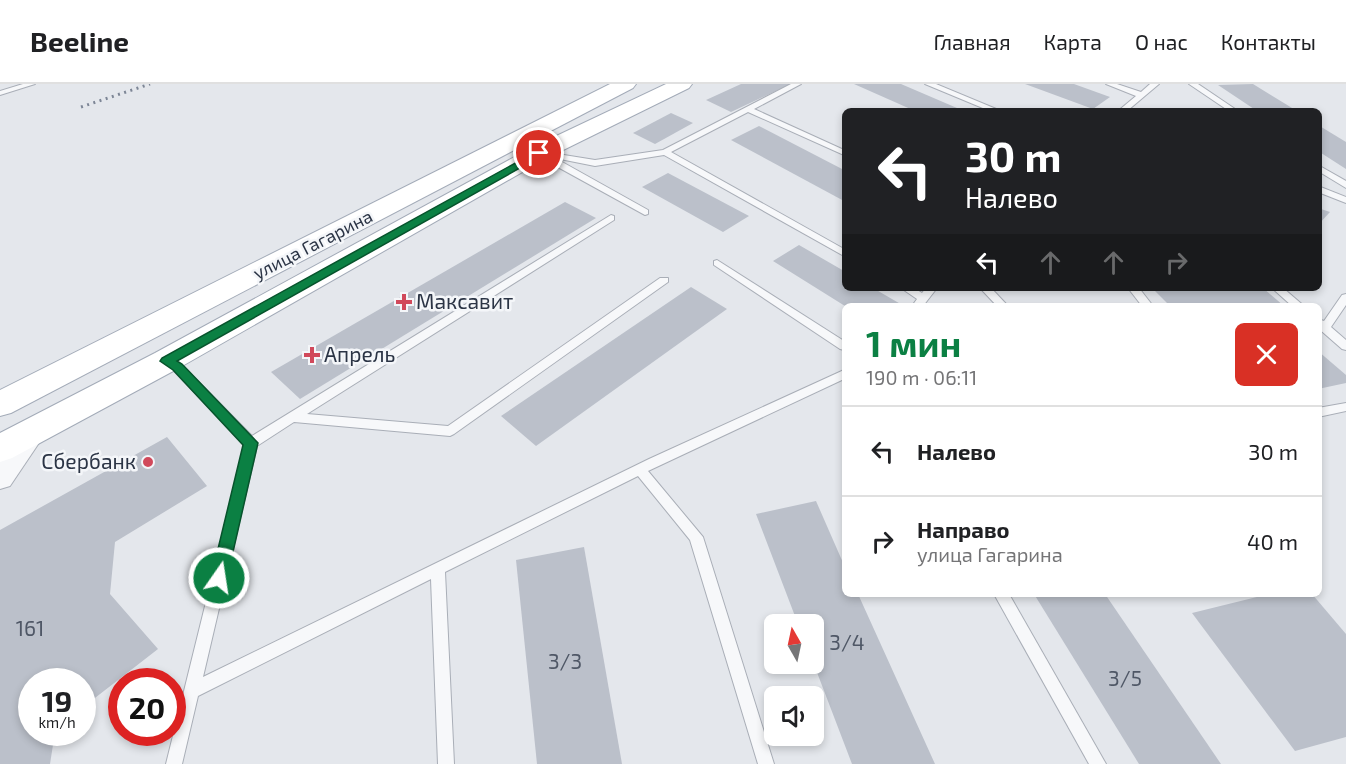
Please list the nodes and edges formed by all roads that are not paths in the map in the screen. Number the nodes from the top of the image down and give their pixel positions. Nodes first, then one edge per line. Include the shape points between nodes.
1 (31, 84) edge
2 (626, 84) edge
3 (682, 84) edge
4 (797, 84) edge
5 (929, 84) edge
6 (1110, 84) edge
7 (1155, 84) edge
8 (1193, 84) edge
9 (0, 93) edge
10 (1142, 95) junction
11 (990, 108) edge
12 (1126, 108) edge
13 (1229, 108) edge
14 (748, 109) junction
15 (664, 152) junction
16 (842, 152) edge
17 (539, 153) junction
18 (1322, 170) edge
19 (1346, 185) edge
20 (1322, 191) edge
21 (1346, 200) edge
22 (645, 212) dead end
23 (611, 218) dead end
24 (842, 252) edge
25 (717, 263) dead end
26 (664, 280) dead end
27 (909, 291) edge
28 (988, 291) edge
29 (1136, 291) edge
30 (1281, 291) edge
31 (1346, 297) edge
32 (920, 302) edge
33 (1000, 303) edge
34 (1146, 303) edge
35 (1295, 303) edge
36 (1322, 325) edge
37 (842, 345) edge
38 (1346, 346) edge
39 (166, 361) junction
40 (842, 375) edge
41 (0, 404) edge
42 (1346, 407) edge
43 (1322, 412) edge
44 (292, 417) junction
45 (36, 429) junction
46 (251, 443) junction
47 (0, 449) edge
48 (640, 470) junction
49 (0, 478) edge
50 (438, 570) junction
51 (1003, 597) edge
52 (193, 690) junction
53 (174, 764) edge
54 (446, 764) edge
55 (766, 764) edge
56 (1098, 764) edge

1 - 9 lane
2 - 41 main road, улица Гагарина
3 - 17 main road, улица Гагарина
4 - 14 lane
5 - 11 lane
6 - 10 lane
7 - 10 lane
8 - 13 lane
10 - 12 lane
14 - 15 lane
14 - 16 lane
15 - 17 lane via 595,162
15 - 24 lane
17 - 22 lane
17 - 39 main road, улица Гагарина
18 - 19 lane
20 - 21 lane
23 - 44 lane
25 - 37 lane
26 - 44 lane via 450,431
27 - 32 lane
28 - 33 lane
29 - 34 lane
30 - 35 lane
31 - 36 lane
36 - 38 lane
39 - 45 main road, улица Гагарина
39 - 46 lane via 177,367
40 - 48 lane
42 - 43 lane
44 - 46 lane
45 - 47 main road, улица Гагарина
45 - 49 street
46 - 52 lane
48 - 50 lane
48 - 55 lane via 696,537
50 - 52 lane
50 - 54 lane
51 - 56 lane
52 - 53 lane

